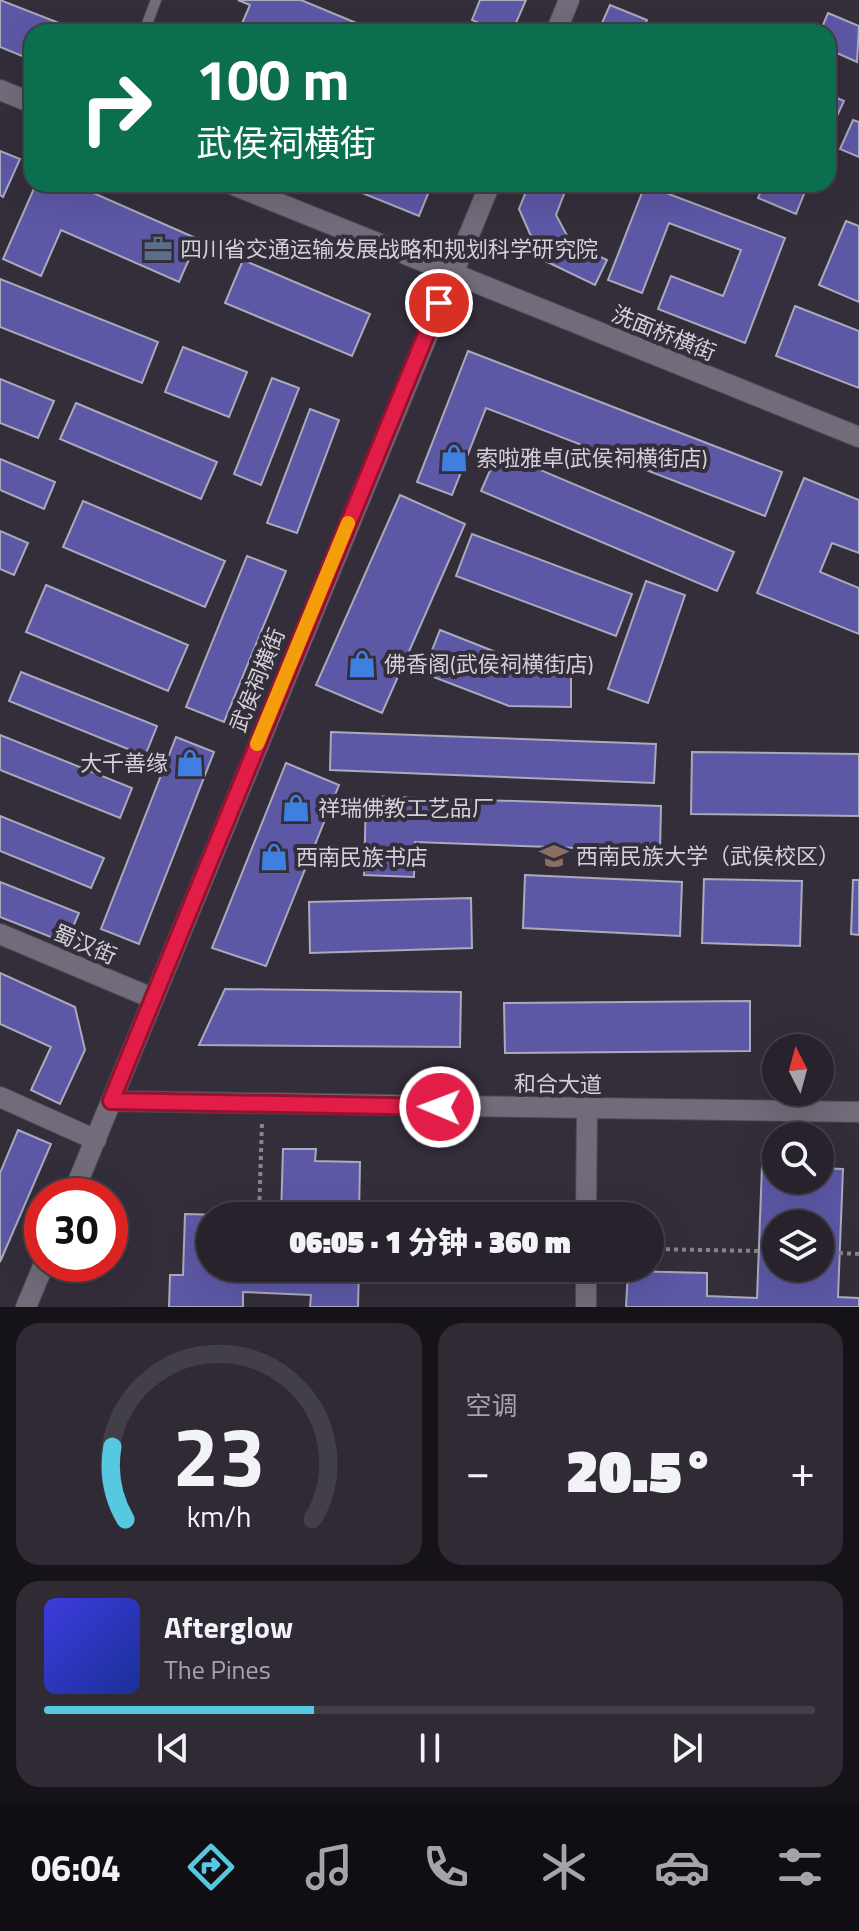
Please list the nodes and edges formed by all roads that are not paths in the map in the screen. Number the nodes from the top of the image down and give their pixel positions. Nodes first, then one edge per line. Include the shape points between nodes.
1 (156, 0) edge
2 (569, 0) edge
3 (147, 24) edge
4 (559, 24) edge
5 (0, 90) edge
6 (24, 100) edge
7 (251, 192) edge
8 (487, 192) edge
9 (451, 274) junction
10 (859, 437) edge
11 (0, 934) edge
12 (152, 998) junction
13 (0, 1097) edge
14 (111, 1101) junction
15 (587, 1109) junction
16 (859, 1112) edge
17 (96, 1140) junction
18 (80, 1178) edge
19 (586, 1202) edge
20 (36, 1282) edge
21 (586, 1282) edge
22 (26, 1307) edge
23 (586, 1307) edge

1 - 3 lane
2 - 4 street
5 - 6 street
7 - 9 street, 洗面桥横街
8 - 9 street, 武侯祠横街
9 - 10 street, 洗面桥横街
9 - 12 street, 武侯祠横街
11 - 12 street, 蜀汉街
12 - 14 street, 武侯祠横街
13 - 17 street
14 - 15 street, 和合大道
14 - 17 street, 武侯祠横街
15 - 16 street, 和合大道
15 - 19 street
17 - 18 street, 武侯祠横街
20 - 22 street
21 - 23 street

